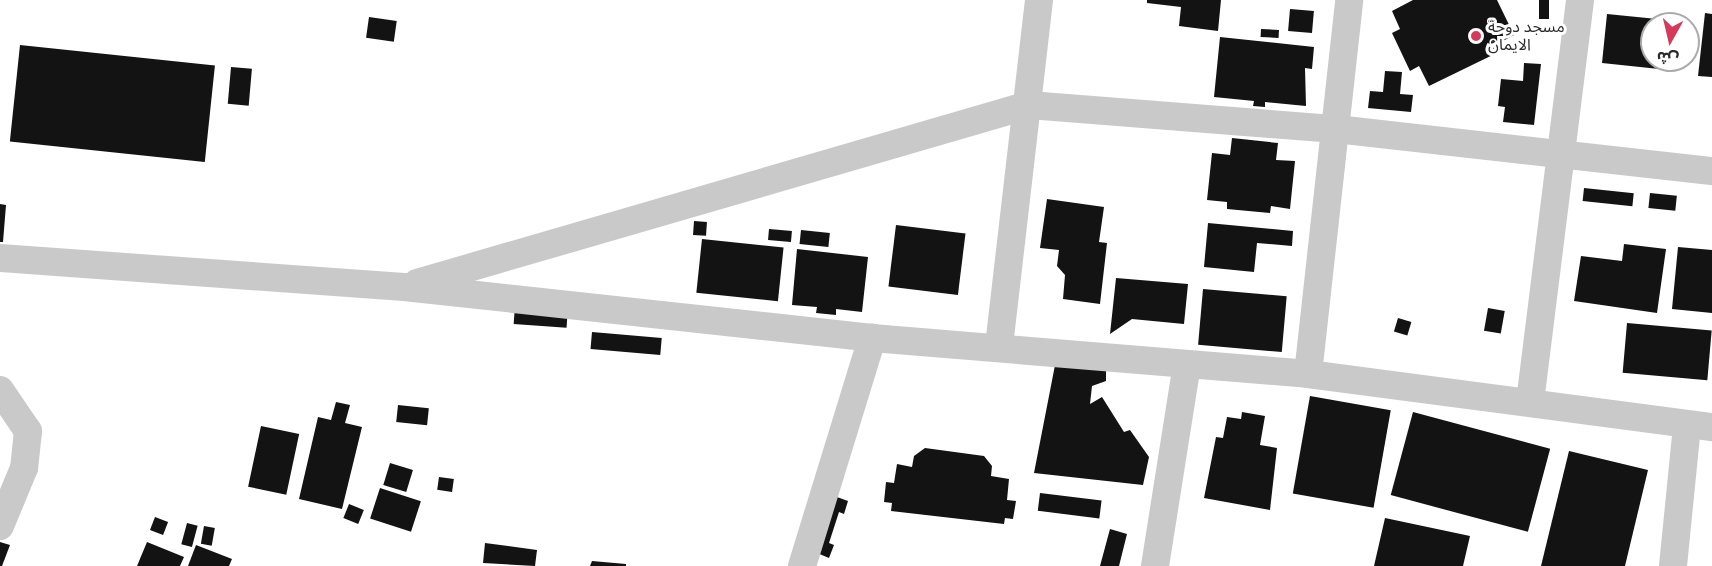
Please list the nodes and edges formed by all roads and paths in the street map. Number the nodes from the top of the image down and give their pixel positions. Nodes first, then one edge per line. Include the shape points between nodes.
1 (1039, 0) edge
2 (1349, 0) edge
3 (1580, 0) edge
4 (1029, 105) junction
5 (1336, 129) junction
6 (1561, 154) junction
7 (1712, 171) edge
8 (0, 258) edge
9 (404, 287) junction
10 (872, 338) junction
11 (999, 346) junction
12 (1187, 365) junction
13 (1308, 374) junction
14 (0, 390) edge
15 (1530, 402) junction
16 (1699, 426) edge
17 (0, 526) edge
18 (802, 566) edge
19 (1155, 566) edge
20 (1673, 566) edge

1 - 4 street
2 - 5 street
3 - 6 street
4 - 5 street
4 - 9 street
4 - 11 street
5 - 6 street
5 - 13 street
6 - 7 street
6 - 15 street
8 - 9 street
9 - 10 street
10 - 11 street
10 - 18 street
11 - 12 street
12 - 13 street
12 - 19 street
13 - 15 street
14 - 17 street via 28,430 24,468
15 - 16 street
16 - 20 street

